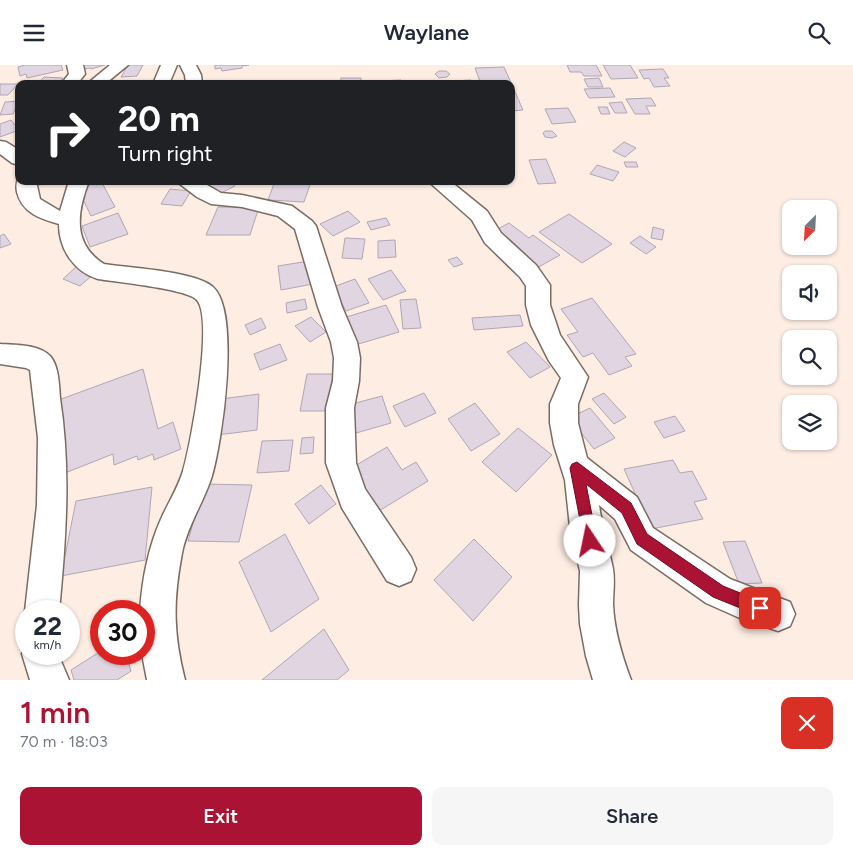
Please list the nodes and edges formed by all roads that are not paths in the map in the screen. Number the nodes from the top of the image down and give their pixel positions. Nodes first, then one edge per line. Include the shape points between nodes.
1 (75, 65) edge
2 (120, 65) edge
3 (169, 65) edge
4 (188, 65) edge
5 (72, 80) edge
6 (100, 80) edge
7 (163, 80) edge
8 (193, 80) edge
9 (0, 147) edge
10 (15, 156) edge
11 (26, 185) edge
12 (78, 185) edge
13 (192, 185) edge
14 (443, 185) edge
15 (68, 219) junction
16 (0, 354) edge
17 (577, 468) junction
18 (399, 569) dead end
19 (43, 600) edge
20 (778, 614) dead end
21 (43, 665) edge
22 (50, 680) edge
23 (166, 680) edge
24 (612, 680) edge

1 - 5 street via 77,74
2 - 6 street
3 - 7 street
4 - 8 street
9 - 10 street
11 - 15 street via 29,201 49,214
12 - 15 street
13 - 18 street via 218,199 285,211 305,226 347,358 340,408 341,463 353,497
14 - 17 street via 480,216 493,238 538,285 536,299 544,323 564,363 575,377 564,404 564,423
15 - 23 street via 73,244 88,266 98,271 190,285 202,290 210,299 213,311 216,337 207,428 198,473 172,533 158,595 155,630
16 - 19 street via 32,358 41,364 44,375 52,438 52,505
17 - 20 street via 626,508 642,539 718,591
17 - 24 street via 597,571 598,624
21 - 22 street

